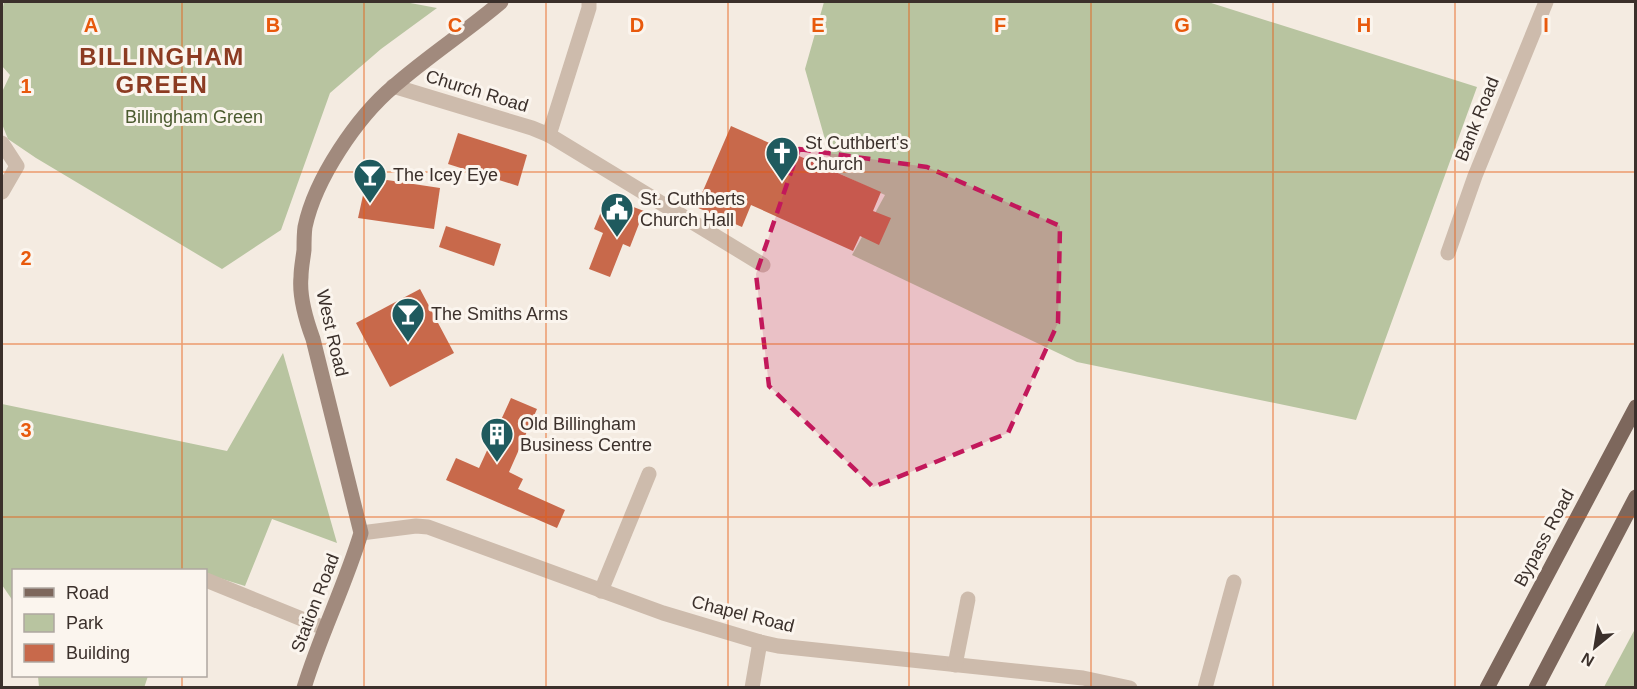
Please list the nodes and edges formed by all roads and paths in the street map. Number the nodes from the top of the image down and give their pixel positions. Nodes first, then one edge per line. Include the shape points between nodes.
1 (501, 2) edge
2 (589, 2) edge
3 (1546, 2) edge
4 (393, 86) junction
5 (549, 135) junction
6 (2, 142) edge
7 (2, 192) edge
8 (1448, 253) dead end
9 (763, 265) dead end
10 (1635, 407) edge
11 (649, 474) dead end
12 (1635, 497) edge
13 (361, 533) junction
14 (207, 579) edge
15 (1234, 582) dead end
16 (601, 591) junction
17 (968, 599) dead end
18 (324, 628) junction
19 (759, 642) junction
20 (955, 665) junction
21 (304, 687) edge
22 (752, 687) edge
23 (1130, 687) edge
24 (1205, 687) edge
25 (1487, 687) edge
26 (1536, 687) edge

1 - 4 street, West Road
2 - 5 street
3 - 8 street, Bank Road
4 - 5 street, Church Road
4 - 13 street, West Road via 354,129 315,197 305,227 300,279 305,317
5 - 9 street, Church Road
6 - 7 street via 17,166
10 - 25 main road, Bypass Road
11 - 16 street
12 - 26 main road
13 - 16 street, Chapel Road via 428,527
13 - 18 street, Station Road
14 - 18 street
15 - 24 street
16 - 19 street, Chapel Road
17 - 20 street
18 - 21 street, Station Road
19 - 20 street, Chapel Road
19 - 22 street
20 - 23 street, Chapel Road via 1083,678

